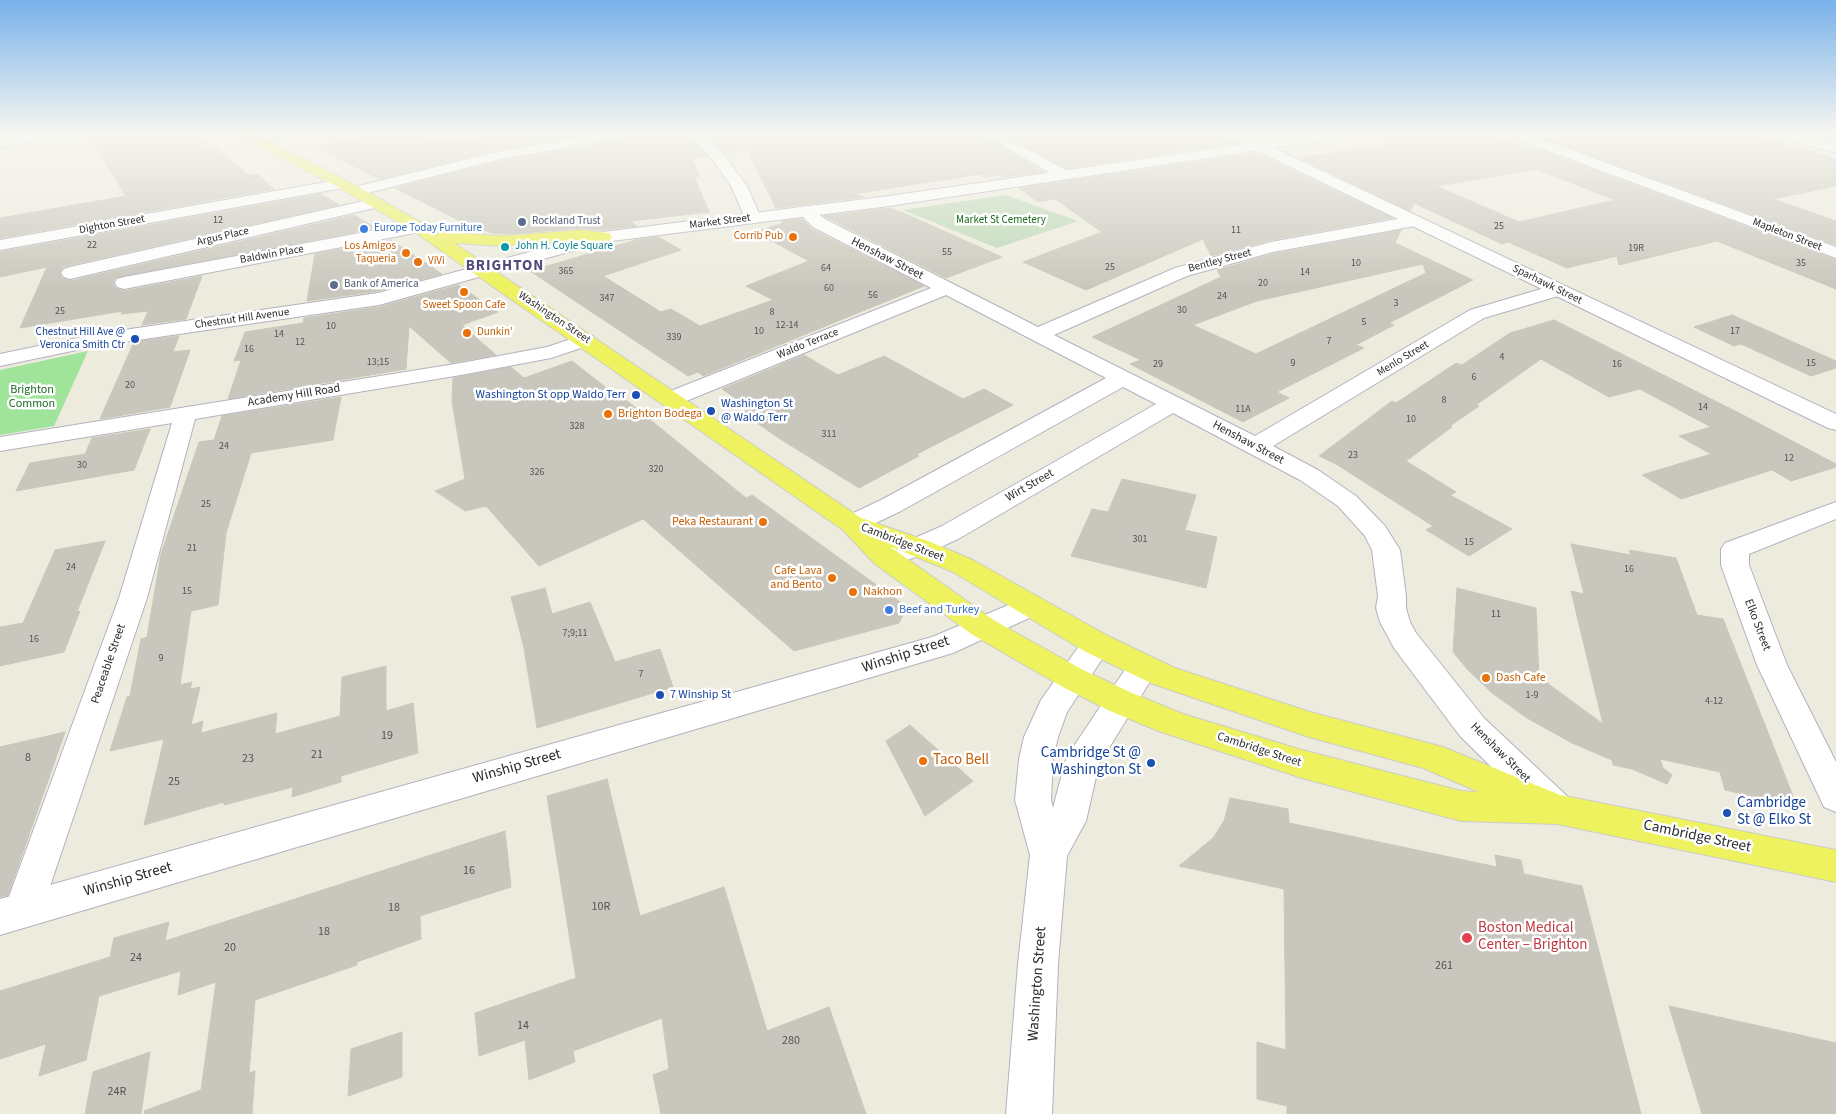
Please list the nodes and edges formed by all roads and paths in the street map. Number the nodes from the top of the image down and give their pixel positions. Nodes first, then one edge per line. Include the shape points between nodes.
1 (345, 185) edge
2 (359, 185) edge
3 (738, 185) edge
4 (996, 185) edge
5 (1340, 185) edge
6 (1653, 185) edge
7 (349, 187) junction
8 (377, 203) junction
9 (805, 211) junction
10 (753, 218) junction
11 (1414, 221) junction
12 (419, 227) junction
13 (434, 237) junction
14 (603, 237) junction
15 (0, 245) edge
16 (1836, 253) edge
17 (482, 270) junction
18 (70, 272) dead end
19 (124, 283) dead end
20 (945, 289) junction
21 (1558, 290) junction
22 (1037, 335) junction
23 (586, 340) junction
24 (0, 360) edge
25 (1124, 378) junction
26 (671, 399) junction
27 (1172, 404) junction
28 (184, 413) junction
29 (1836, 422) edge
30 (0, 444) edge
31 (1256, 446) junction
32 (1836, 510) edge
33 (852, 524) junction
34 (918, 547) junction
35 (885, 558) junction
36 (1030, 606) junction
37 (984, 628) junction
38 (1097, 644) junction
39 (1143, 667) junction
40 (1072, 678) junction
41 (1121, 702) junction
42 (1836, 796) edge
43 (1557, 810) junction
44 (1049, 855) junction
45 (1836, 866) edge
46 (11, 914) edge
47 (1029, 1114) edge

1 - 7 main road, Washington Street
2 - 7 street, Dighton Street
3 - 10 street
4 - 9 street, Market Street
5 - 11 street, Sparhawk Street
6 - 16 street, Mapleton Street
7 - 8 main road, Washington Street
7 - 15 street, Dighton Street
8 - 12 main road, Washington Street
8 - 18 street, Argus Place
9 - 10 street, Market Street
9 - 20 street, Henshaw Street via 819,223
10 - 14 street, Market Street
11 - 21 street, Sparhawk Street
11 - 22 street, Bentley Street via 1270,248 1181,272
12 - 13 main road, Washington Street
12 - 19 street, Baldwin Place
13 - 14 main road via 502,241 581,235
13 - 17 main road, Washington Street
14 - 17 street, Market Street
17 - 23 main road, Washington Street
17 - 24 street, Chestnut Hill Avenue via 369,301 96,340
20 - 22 street, Henshaw Street
20 - 26 street, Waldo Terrace
21 - 29 street, Sparhawk Street
21 - 31 street, Menlo Street via 1477,314
22 - 25 street, Henshaw Street
23 - 26 main road, Washington Street
23 - 28 street, Academy Hill Road via 551,352 461,369
25 - 27 street, Henshaw Street
25 - 33 street
26 - 33 main road, Washington Street
27 - 31 street, Henshaw Street
27 - 34 street, Wirt Street via 951,532
28 - 30 street, Academy Hill Road
28 - 46 street, Peaceable Street via 184,424 132,598
31 - 43 street, Henshaw Street via 1309,475 1346,501 1376,532 1386,550 1391,608 1405,640 1472,728
32 - 42 street, Elko Street via 1735,548 1734,565 1772,665
33 - 34 main road, Cambridge Street
33 - 35 main road, Cambridge Street
34 - 35 street, Wirt Street
34 - 36 main road, Cambridge Street via 963,566
35 - 37 main road, Cambridge Street
36 - 37 street, Winship Street
36 - 38 main road, Cambridge Street
37 - 40 main road, Cambridge Street
37 - 46 street, Winship Street via 942,645 854,671
38 - 39 main road, Cambridge Street
38 - 40 street, Washington Street
39 - 41 street, Washington Street
39 - 43 main road, Cambridge Street via 1309,724 1431,757
40 - 41 main road, Cambridge Street
40 - 44 street, Washington Street via 1046,723 1036,759 1033,800
41 - 43 main road, Cambridge Street via 1173,723 1302,764 1462,806
41 - 44 street, Washington Street via 1082,762 1068,821
43 - 45 main road, Cambridge Street
44 - 47 street, Washington Street via 1038,964

